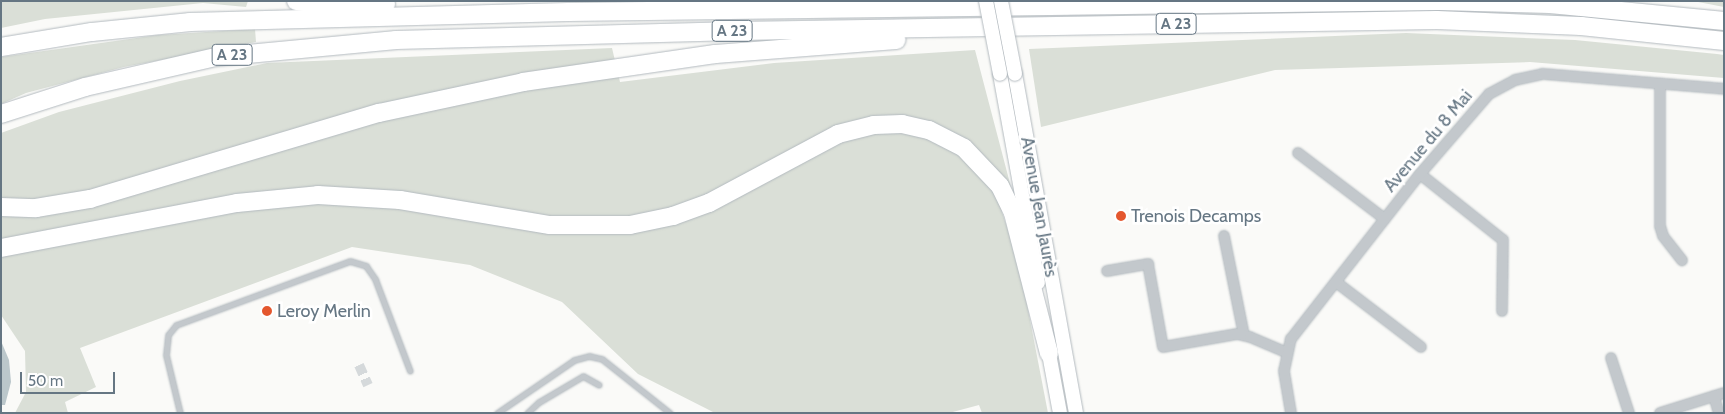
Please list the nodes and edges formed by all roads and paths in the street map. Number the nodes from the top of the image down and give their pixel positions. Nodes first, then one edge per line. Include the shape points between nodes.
1 (296, 1) edge
2 (986, 1) edge
3 (1001, 1) edge
4 (1545, 3) edge
5 (479, 14) junction
6 (1724, 21) edge
7 (994, 27) junction
8 (1724, 41) edge
9 (1, 47) edge
10 (1660, 84) junction
11 (1724, 89) edge
12 (1, 114) edge
13 (1298, 152) dead end
14 (1420, 174) junction
15 (1, 208) edge
16 (1385, 219) junction
17 (1224, 236) dead end
18 (1, 248) edge
19 (1682, 260) dead end
20 (1107, 270) dead end
21 (1336, 282) junction
22 (1502, 311) dead end
23 (1244, 335) junction
24 (1421, 347) dead end
25 (1286, 352) junction
26 (1049, 353) junction
27 (1611, 358) dead end
28 (410, 371) dead end
29 (599, 385) dead end
30 (1719, 394) edge
31 (180, 413) edge
32 (497, 413) edge
33 (527, 413) edge
34 (670, 413) edge
35 (1060, 413) edge
36 (1076, 413) edge
37 (1290, 413) edge
38 (1630, 413) edge
39 (1660, 413) edge
40 (1719, 413) edge

1 - 5 highway via 405,5
2 - 26 main road, Avenue Jean Jaurès, bridge
3 - 36 main road, Avenue Jean Jaurès, bridge
4 - 5 highway, A 23 via 1411,1
4 - 6 highway, A 23
5 - 9 highway, A 23 via 190,22 92,32
7 - 8 highway, A 23 via 1481,21 1659,32
7 - 12 highway, A 23 via 499,37 303,47 216,57 154,70 60,93
7 - 15 highway via 964,36 763,49 542,78 379,113 84,200 36,208
10 - 11 street, Avenue du 8 Mai
10 - 14 street, Avenue du 8 Mai via 1543,74 1515,80 1488,94
10 - 19 street via 1660,226 1663,236
13 - 16 street
14 - 16 street, Avenue du 8 Mai
14 - 22 street via 1502,240
16 - 21 street, Avenue du 8 Mai
17 - 23 street
18 - 26 highway via 237,203 318,195 400,200 550,225 630,226 709,203 838,134 874,125 902,124 929,130 964,148 1000,186 1013,213
20 - 23 street via 1148,264 1162,347
21 - 24 street
21 - 25 street, Avenue du 8 Mai via 1294,334
23 - 25 street
25 - 37 street, Avenue du 8 Mai via 1284,376
26 - 35 main road, Avenue Jean Jaurès
27 - 38 street
28 - 31 lane via 375,279 366,266 350,261 176,325 168,335 166,348
29 - 33 lane via 583,376 538,402
30 - 39 street
30 - 40 street
32 - 34 lane via 574,360 589,356 602,359

